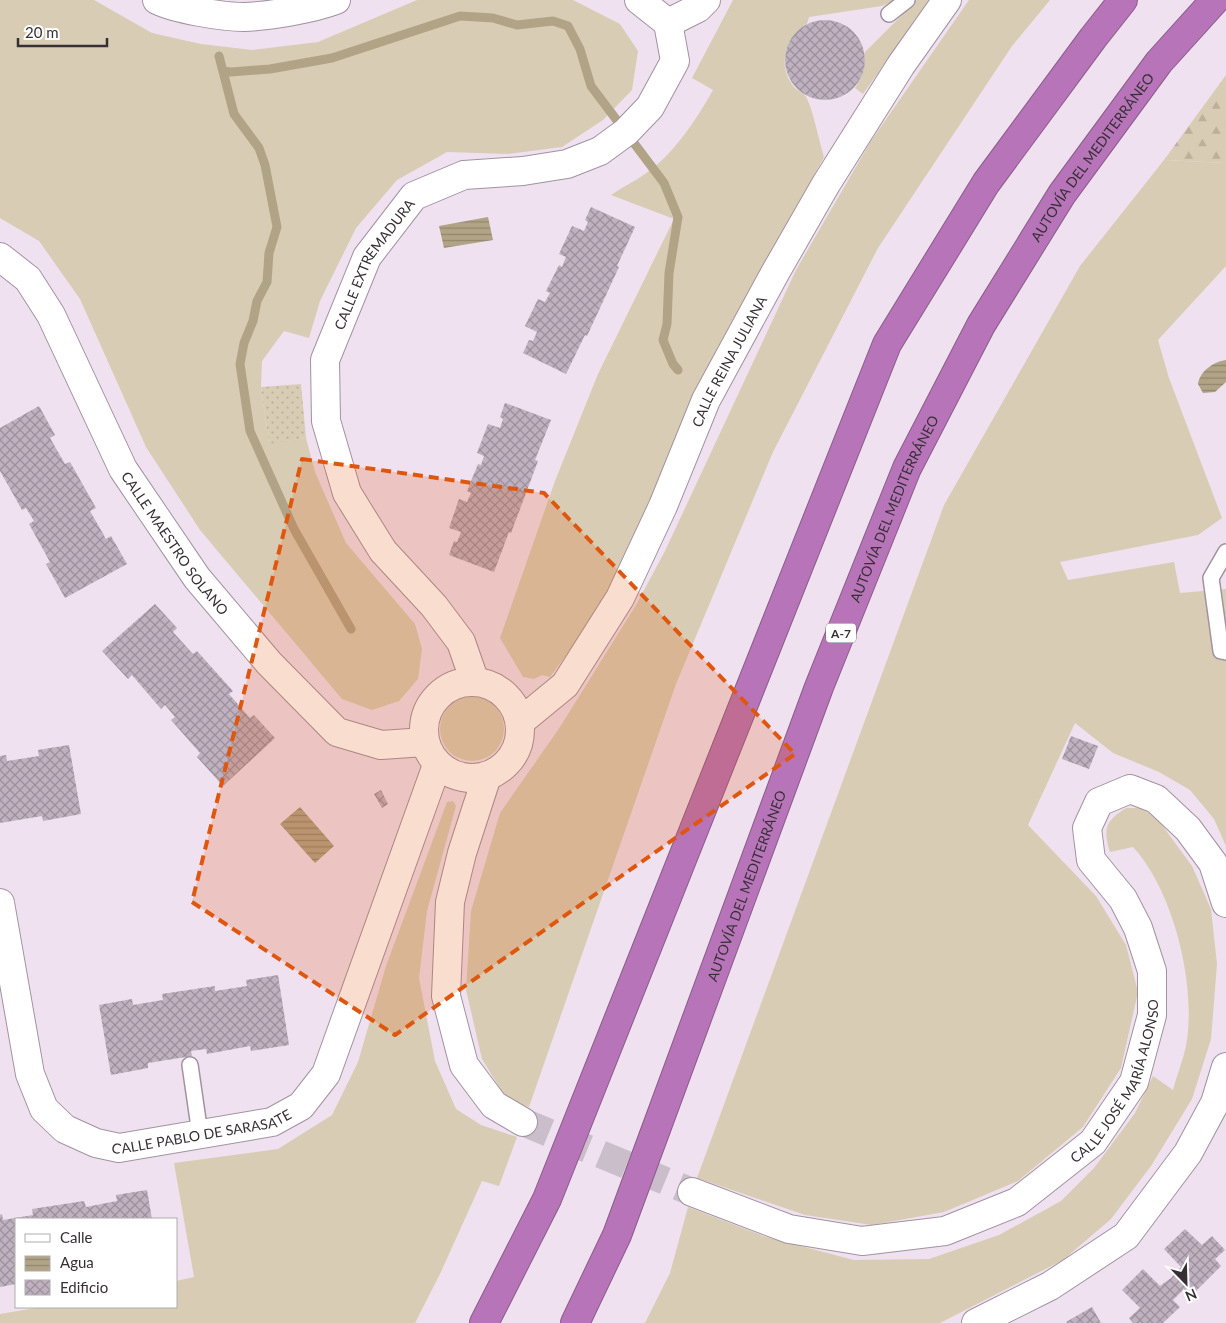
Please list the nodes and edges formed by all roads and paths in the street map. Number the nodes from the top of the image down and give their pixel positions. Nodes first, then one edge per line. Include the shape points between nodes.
1 (157, 0) edge
2 (336, 0) edge
3 (639, 0) edge
4 (706, 0) edge
5 (906, 0) edge
6 (947, 0) edge
7 (1123, 0) edge
8 (1215, 0) edge
9 (889, 14) dead end
10 (668, 23) junction
11 (0, 257) edge
12 (1226, 552) edge
13 (1226, 652) edge
14 (475, 682) junction
15 (520, 722) junction
16 (431, 753) junction
17 (487, 776) junction
18 (0, 903) edge
19 (1226, 904) edge
20 (190, 1064) dead end
21 (1226, 1067) edge
22 (523, 1122) tunnel mouth
23 (200, 1134) junction
24 (692, 1192) tunnel mouth
25 (484, 1323) edge
26 (575, 1323) edge
27 (976, 1323) edge

1 - 2 street via 169,6 244,17 319,6
3 - 10 street
4 - 10 street via 698,8
5 - 9 lane
6 - 15 street, CALLE REINA JULIANA via 896,73 775,272 706,400 663,506 620,598 565,685
7 - 25 highway via 986,183 887,344 546,1199
8 - 26 highway, AUTOVÍA DEL MEDITERRÁNEO / A-7 via 1159,62 1062,194 981,325 907,468 819,687 617,1235
10 - 14 street, CALLE EXTREMADURA via 675,61 650,108 626,132 600,151 567,164 464,175 414,196 367,257 325,360 326,420 347,493 383,551 434,606 460,642
11 - 16 street, CALLE MAESTRO SOLANO via 28,279 51,315 122,469 197,578 269,663 337,732 382,745
12 - 13 lane via 1211,578 1220,651
14 - 15 street via 505,694 515,707
14 - 16 street via 462,683 438,696 425,717
15 - 17 street via 517,749 500,771
16 - 17 street via 448,773 460,778
16 - 23 street, CALLE PABLO DE SARASATE via 326,1074 301,1106 272,1122
17 - 22 street via 450,902 446,996 464,1065 494,1105
18 - 23 street, CALLE PABLO DE SARASATE via 30,1074 44,1109 65,1129 96,1143 119,1148
19 - 24 street, CALLE JOSÉ MARÍA ALONSO via 1213,863 1188,829 1156,799 1130,789 1099,802 1087,828 1091,860 1123,899 1138,928 1152,971 1152,1015 1134,1082 1093,1142 1017,1202 946,1231 862,1241 790,1229
20 - 23 lane
21 - 27 street via 1215,1102 1188,1153 1126,1236 1050,1286

